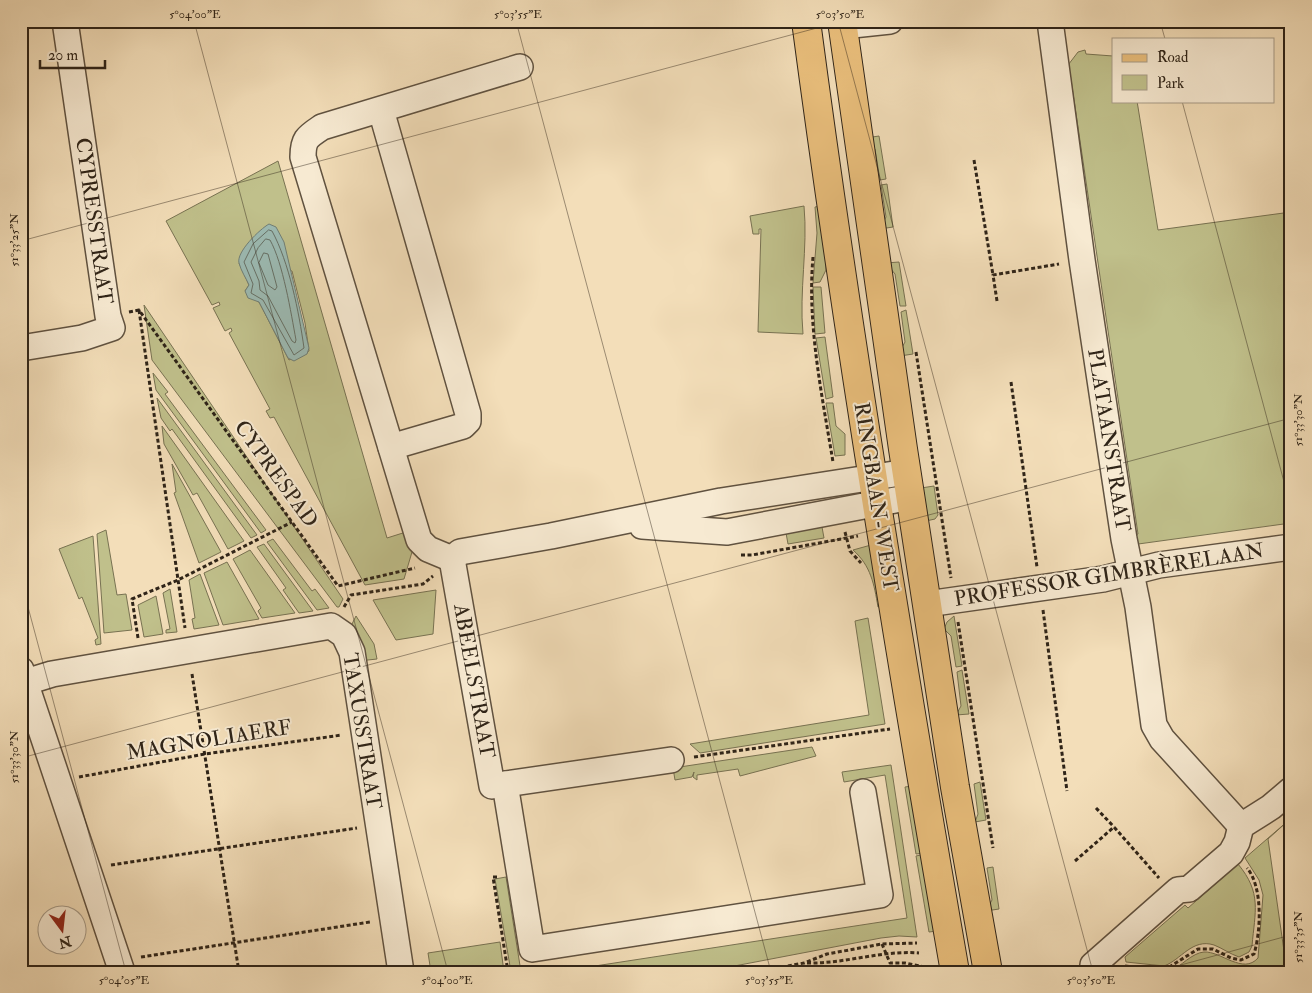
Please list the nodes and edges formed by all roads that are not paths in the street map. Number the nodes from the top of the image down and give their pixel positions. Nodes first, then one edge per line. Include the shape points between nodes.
1 (65, 21) edge
2 (806, 21) edge
3 (890, 21) edge
4 (1050, 21) edge
5 (842, 24) edge
6 (520, 67) dead end
7 (380, 110) junction
8 (21, 348) edge
9 (391, 447) junction
10 (872, 477) junction
11 (909, 484) junction
12 (876, 504) junction
13 (610, 524) junction
14 (1291, 547) edge
15 (452, 559) junction
16 (1131, 572) junction
17 (927, 604) junction
18 (24, 676) edge
19 (671, 760) road end
20 (505, 784) junction
21 (1291, 790) edge
22 (863, 792) dead end
23 (1241, 826) junction
24 (1093, 965) road end
25 (120, 966) edge
26 (943, 970) edge
27 (401, 972) edge
28 (988, 972) edge

1 - 8 street, CYPRESSTRAAT via 112,328 82,338
2 - 10 main road, RINGBAAN-WEST
3 - 5 street
4 - 16 street, PLATAANSTRAAT via 1082,260
5 - 11 main road, RINGBAAN-WEST
6 - 7 street
7 - 9 street via 322,127 309,135 303,144 303,157
7 - 9 street via 468,414 463,426
9 - 15 street via 419,540 428,549
10 - 11 street
10 - 12 main road, RINGBAAN-WEST
10 - 13 street via 721,501
11 - 12 street
11 - 17 main road, RINGBAAN-WEST
12 - 13 street via 727,532
12 - 26 main road, RINGBAAN-WEST
13 - 15 street via 460,552
14 - 16 street, PROFESSOR GIMBRÈRELAAN via 1159,565
15 - 20 street, ABEELSTRAAT via 492,786
16 - 17 street, PROFESSOR GIMBRÈRELAAN via 1104,579
16 - 23 street, PLATAANSTRAAT via 1156,733
17 - 28 main road, RINGBAAN-WEST
18 - 25 street
18 - 27 street, TAXUSSTRAAT via 52,674 331,626 344,635 352,652
19 - 20 street, ABEELSTRAAT
20 - 22 street via 532,950 880,894
21 - 23 street
23 - 24 street via 1231,853 1189,889 1178,890

